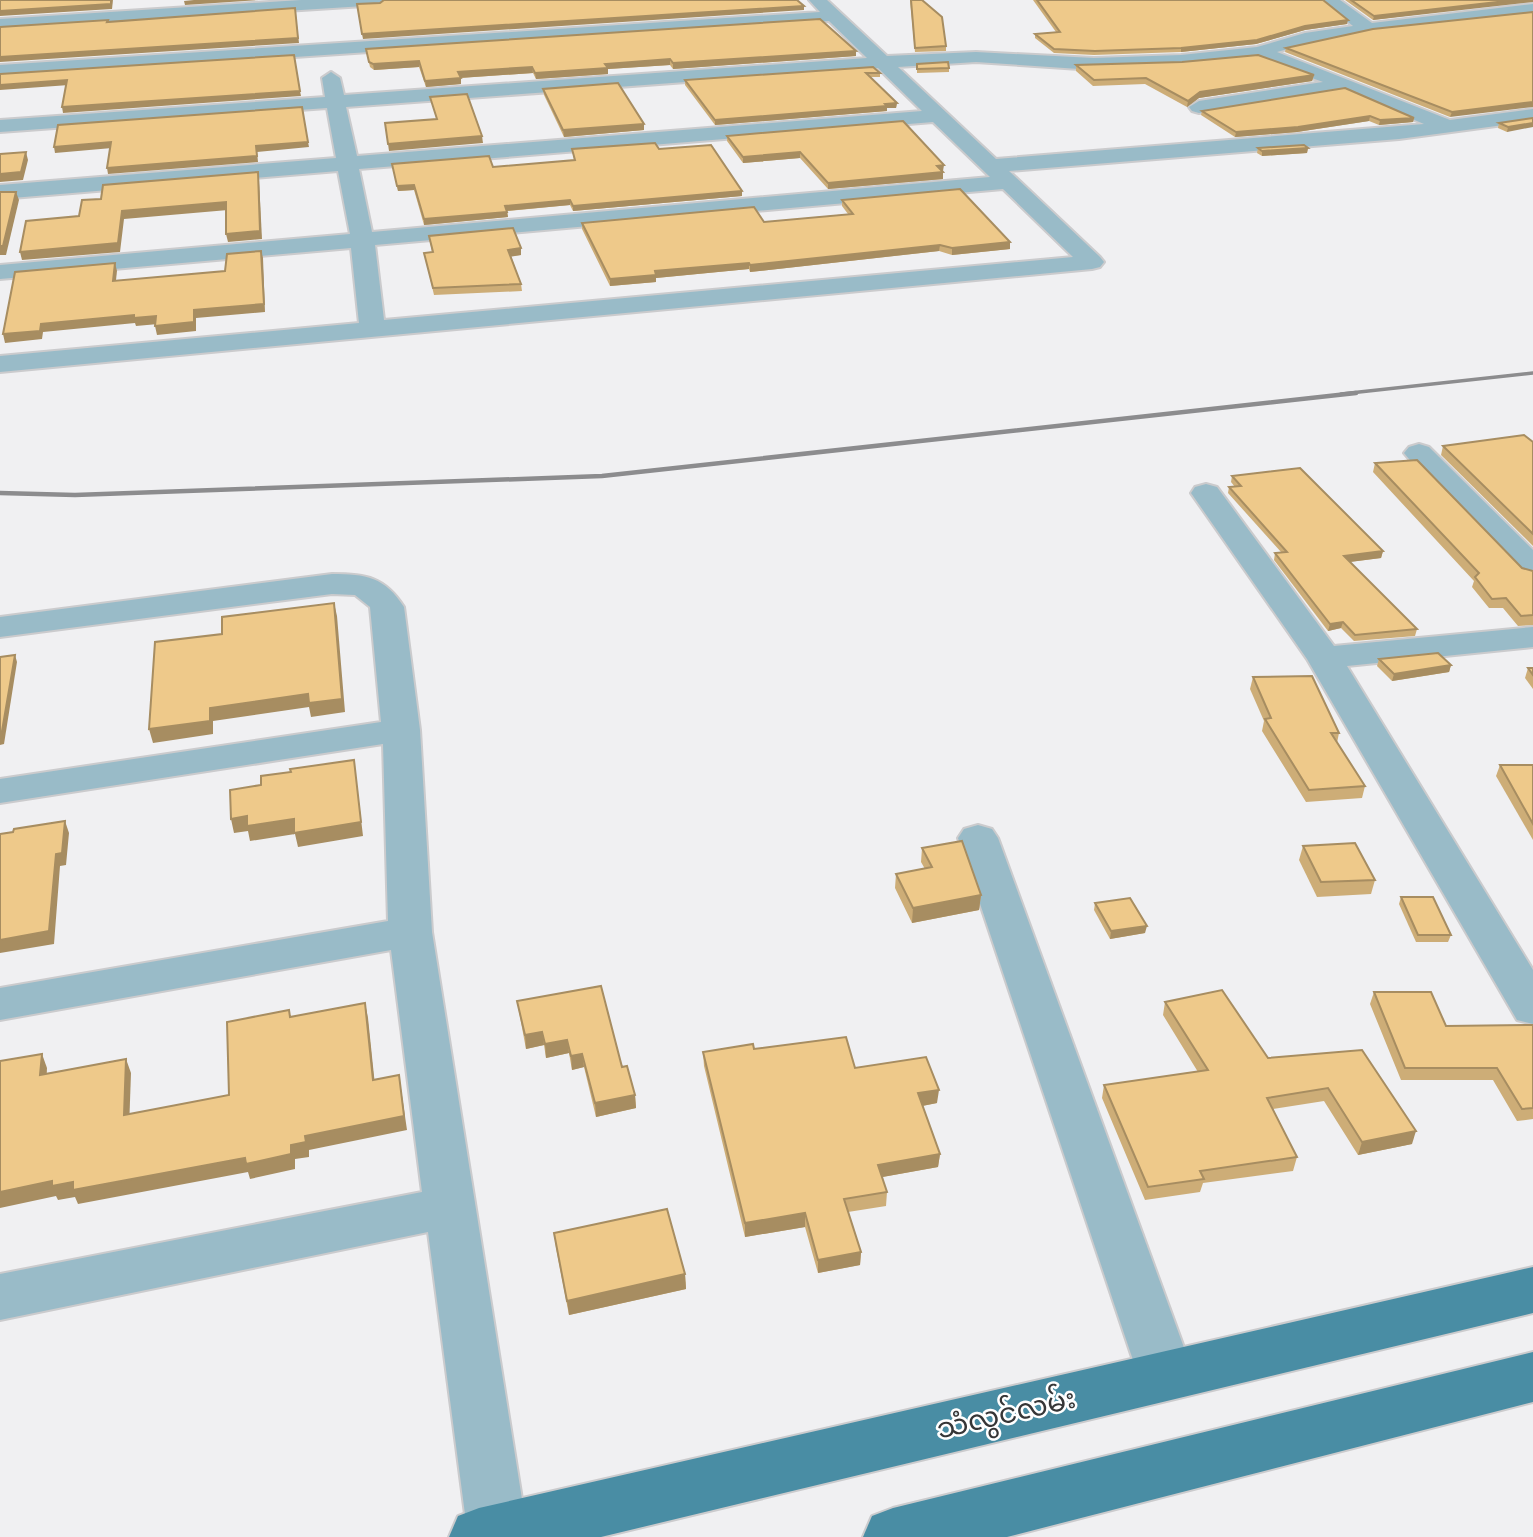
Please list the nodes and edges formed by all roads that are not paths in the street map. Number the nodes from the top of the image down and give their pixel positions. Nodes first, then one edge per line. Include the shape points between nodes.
1 (380, 0) edge
2 (817, 0) edge
3 (1329, 0) edge
4 (1454, 0) edge
5 (319, 2) edge
6 (145, 8) edge
7 (1533, 9) edge
8 (1489, 14) junction
9 (832, 16) junction
10 (0, 24) edge
11 (1368, 28) junction
12 (326, 49) junction
13 (1259, 52) junction
14 (881, 62) junction
15 (0, 71) edge
16 (1346, 84) junction
17 (335, 102) junction
18 (1199, 107) edge
19 (1533, 114) edge
20 (940, 116) junction
21 (1447, 126) junction
22 (0, 127) edge
23 (346, 165) junction
24 (997, 174) junction
25 (0, 192) edge
26 (362, 238) junction
27 (0, 272) edge
28 (372, 328) junction
29 (0, 364) edge
30 (1419, 453) dead end
31 (1206, 493) dead end
32 (1533, 569) edge
33 (0, 627) edge
34 (1533, 637) edge
35 (1324, 658) junction
36 (401, 730) junction
37 (0, 791) edge
38 (978, 838) dead end
39 (410, 933) junction
40 (0, 1004) edge
41 (1533, 1008) edge
42 (450, 1208) junction
43 (1533, 1290) edge
44 (0, 1297) edge
45 (1166, 1375) junction
46 (1533, 1377) edge
47 (492, 1536) edge
48 (893, 1537) edge

1 - 5 street
2 - 9 street
3 - 11 street
4 - 8 street
5 - 6 street
5 - 12 street
6 - 10 street
7 - 8 street
8 - 11 street
9 - 12 street
9 - 14 street
11 - 13 street via 1305,38
12 - 15 street
12 - 17 street
13 - 14 street via 1094,64 976,57
13 - 16 street
14 - 17 street
14 - 20 street
16 - 18 street
16 - 21 street
17 - 22 street
17 - 23 street
19 - 21 street
20 - 23 street
20 - 24 street
21 - 24 street
23 - 25 street
23 - 26 street
24 - 26 street
24 - 28 street via 1091,262
26 - 27 street
26 - 28 street
28 - 29 street
30 - 32 street
31 - 35 street
33 - 36 street via 332,584 372,588 387,607
34 - 35 street
35 - 41 street
36 - 37 street
36 - 39 street
38 - 45 street
39 - 40 street
39 - 42 street
42 - 44 street
42 - 47 street
43 - 45 main road, သံလွင်လမ်း
45 - 47 main road, သံလွင်လမ်း
46 - 48 main road

